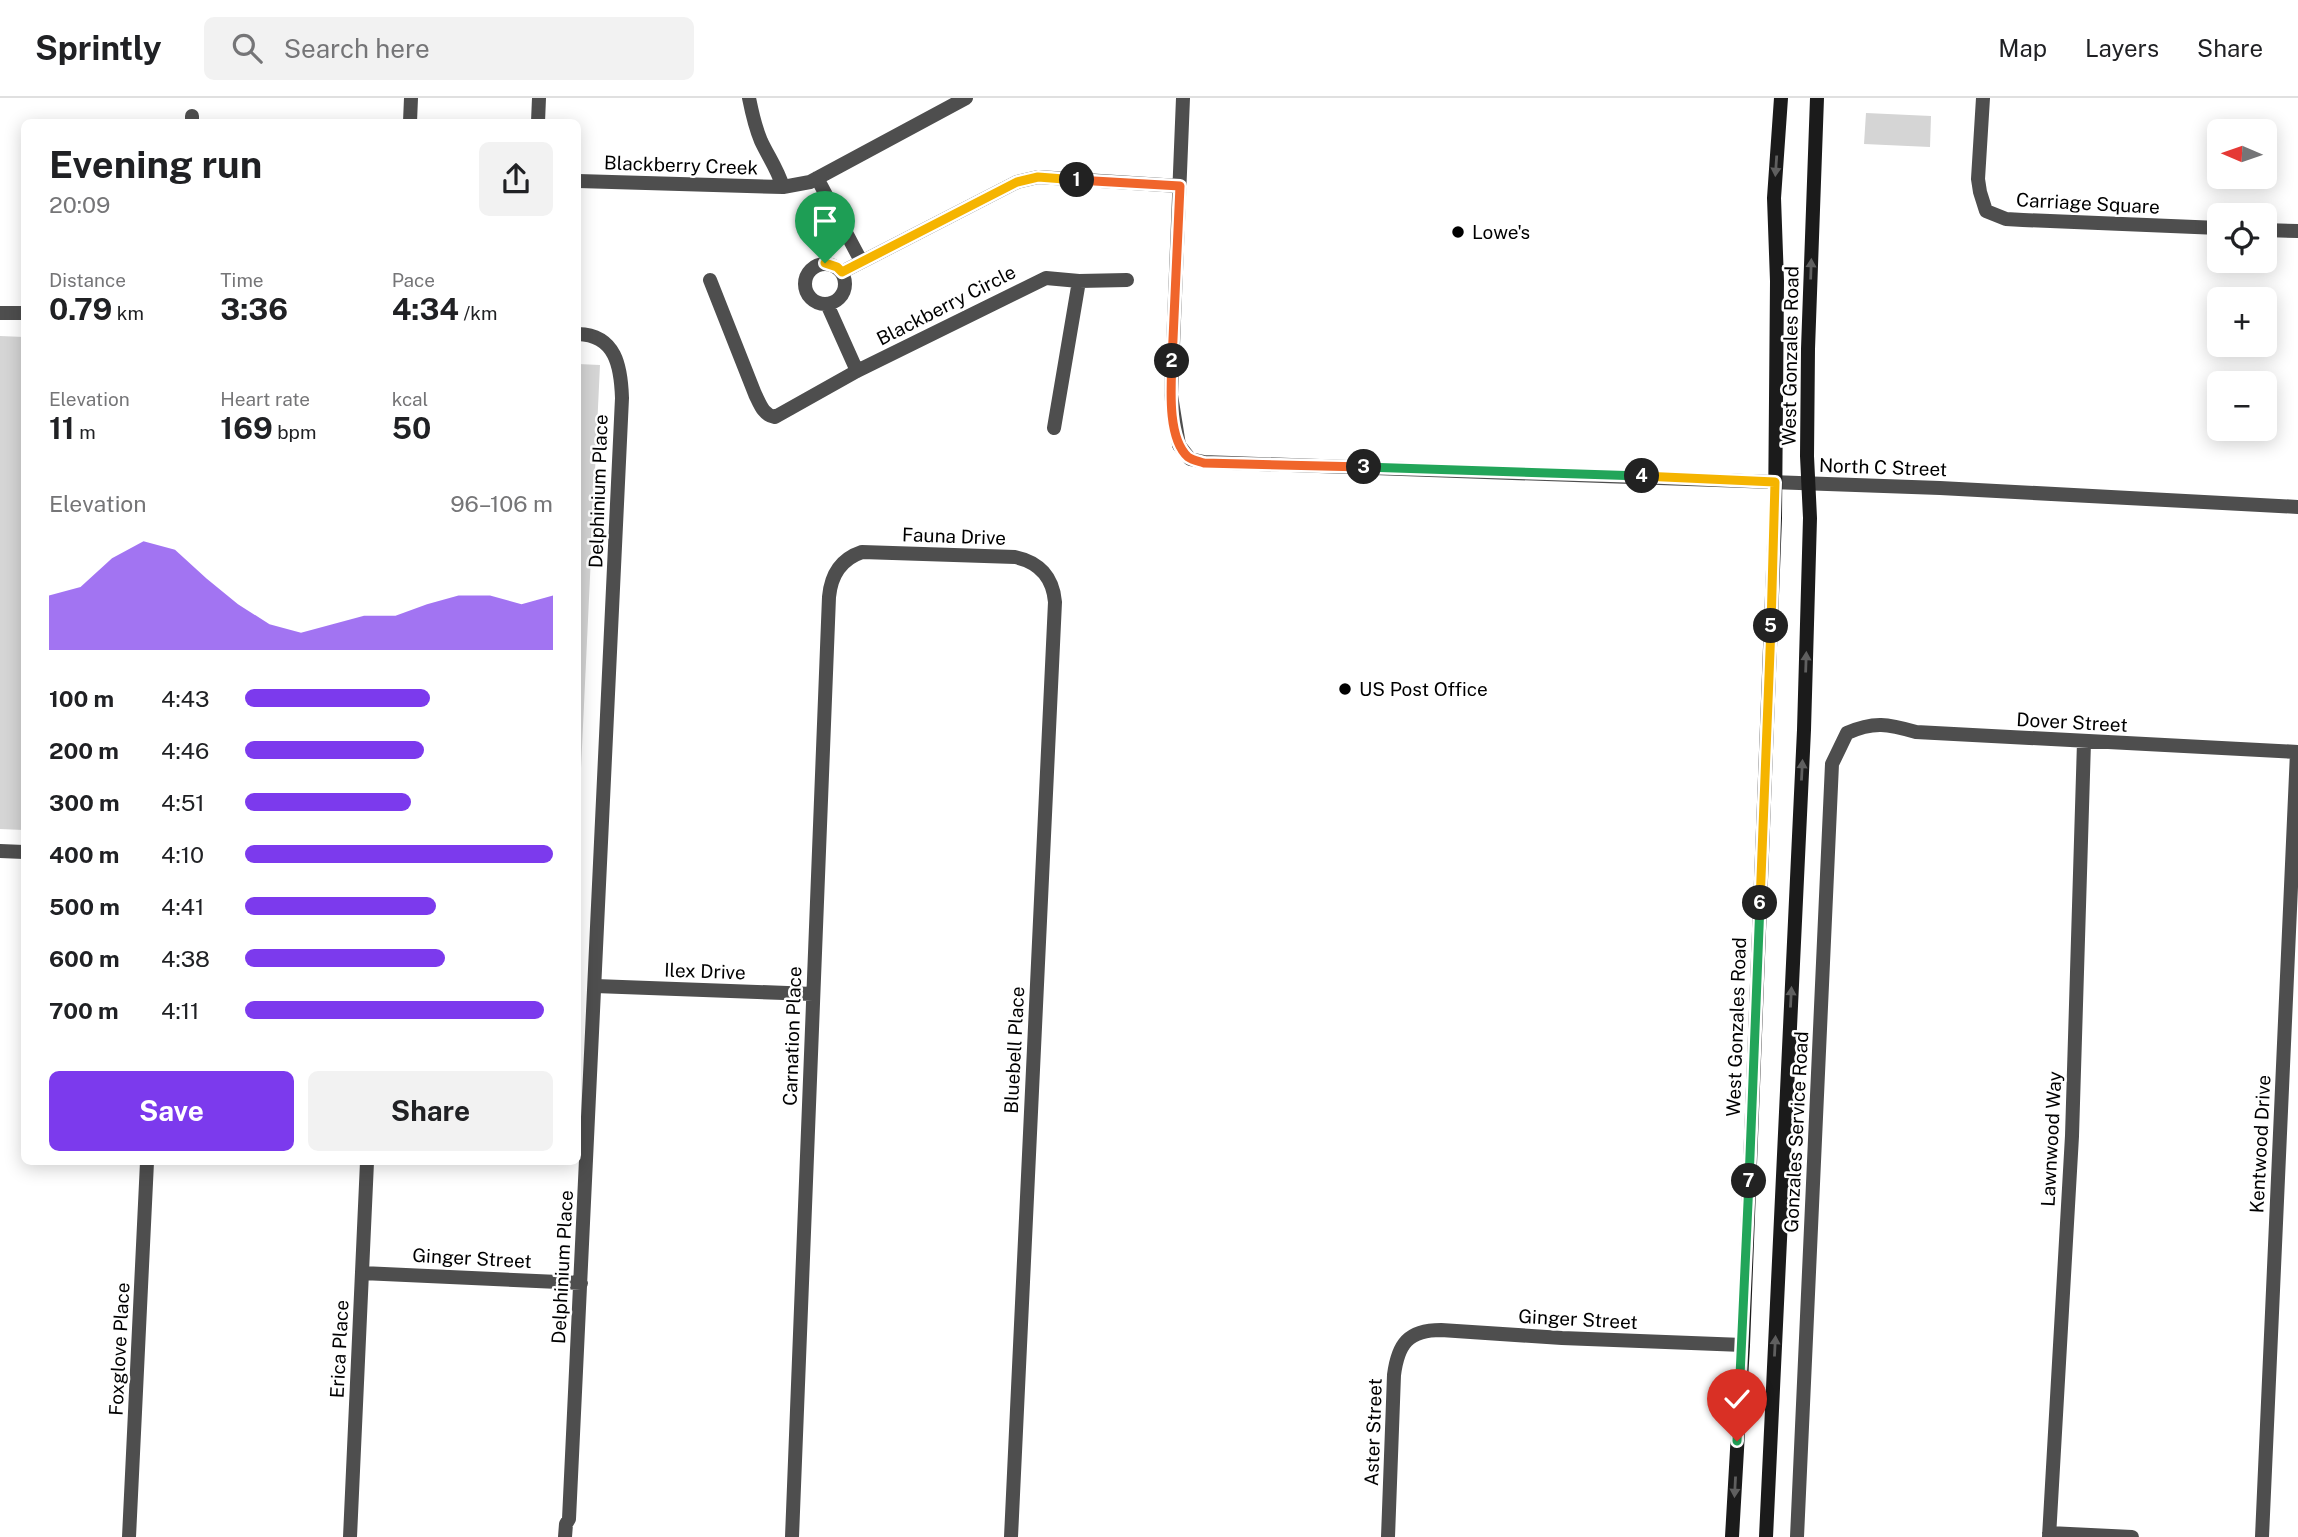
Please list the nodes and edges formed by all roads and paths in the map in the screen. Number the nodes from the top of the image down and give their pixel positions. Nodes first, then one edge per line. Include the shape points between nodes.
1 (411, 98) edge
2 (539, 98) edge
3 (749, 98) edge
4 (967, 98) edge
5 (1184, 98) edge
6 (1781, 98) edge
7 (1817, 98) edge
8 (1983, 98) edge
9 (410, 119) edge
10 (538, 119) edge
11 (817, 178) junction
12 (581, 181) edge
13 (1180, 186) junction
14 (783, 187) junction
15 (2207, 228) edge
16 (2277, 230) edge
17 (2298, 231) edge
18 (861, 261) junction
19 (842, 272) junction
20 (710, 280) dead end
21 (1127, 280) dead end
22 (1079, 281) junction
23 (827, 304) junction
24 (0, 313) edge
25 (21, 313) edge
26 (581, 335) edge
27 (857, 371) junction
28 (1054, 428) dead end
29 (1775, 482) junction
30 (1809, 484) junction
31 (2298, 507) edge
32 (862, 552) joint
33 (1041, 569) joint
34 (1847, 733) joint
35 (2084, 742) junction
36 (2298, 752) edge
37 (0, 851) edge
38 (21, 852) edge
39 (595, 986) junction
40 (813, 994) junction
41 (147, 1165) edge
42 (367, 1165) edge
43 (362, 1273) junction
44 (581, 1283) junction
45 (1413, 1335) joint
46 (1743, 1345) junction
47 (2049, 1535) edge
48 (129, 1537) edge
49 (350, 1537) edge
50 (565, 1537) edge
51 (792, 1537) edge
52 (1011, 1537) edge
53 (1388, 1537) edge
54 (1732, 1537) edge
55 (1766, 1537) edge
56 (1797, 1537) edge
57 (2132, 1537) edge
58 (2262, 1537) edge

1 - 9 street
2 - 10 street
3 - 14 street, Blackberry Creek via 753,119
4 - 11 street, Blackberry Creek
5 - 13 street
6 -> 29 main road, West Gonzales Road via 1774,198
30 -> 7 main road, West Gonzales Road via 1808,349
8 - 15 street, Carriage Square via 1978,179 1986,211 2006,219
11 - 14 street, Blackberry Creek
11 - 18 street
12 - 14 street, Blackberry Creek
13 - 18 street via 1038,177 1017,182
13 - 29 street, North C Street via 1171,395 1179,445 1190,459
16 - 17 street
18 - 19 street
19 - 23 street via 844,292
19 - 23 street via 825,263 808,272 806,291 814,301
20 - 27 street via 768,416 775,417
21 - 22 street, Blackberry Circle
22 - 27 street, Blackberry Circle via 1046,278 1026,286
22 - 28 street
23 - 27 street
24 - 25 street
26 - 39 street, Delphinium Place via 604,344 622,372
29 - 30 street, North C Street
29 - 46 main road, West Gonzales Road
30 - 31 street, North C Street
55 -> 30 main road, West Gonzales Road via 1804,730
32 - 33 street, Fauna Drive via 1015,557
32 - 40 street, Carnation Place via 840,566 830,585
33 - 52 street, Bluebell Place via 1054,588 1055,602
34 - 35 street, Dover Street via 1866,724 1889,724 1916,732
34 - 56 street, Gonzales Service Road via 1832,764
35 - 36 street, Dover Street
35 - 47 street, Lawnwood Way via 2072,1136
36 - 58 street, Kentwood Drive
37 - 38 street
39 - 40 street, Ilex Drive
39 - 44 street, Delphinium Place
40 - 51 street, Carnation Place
41 - 48 street, Foxglove Place
42 - 43 street, Erica Place
43 - 44 street, Ginger Street
43 - 49 street, Erica Place
44 - 50 street, Delphinium Place
45 - 46 street, Ginger Street via 1441,1330
45 - 53 street, Aster Street via 1396,1357
46 -> 54 main road, West Gonzales Road
47 - 57 street

